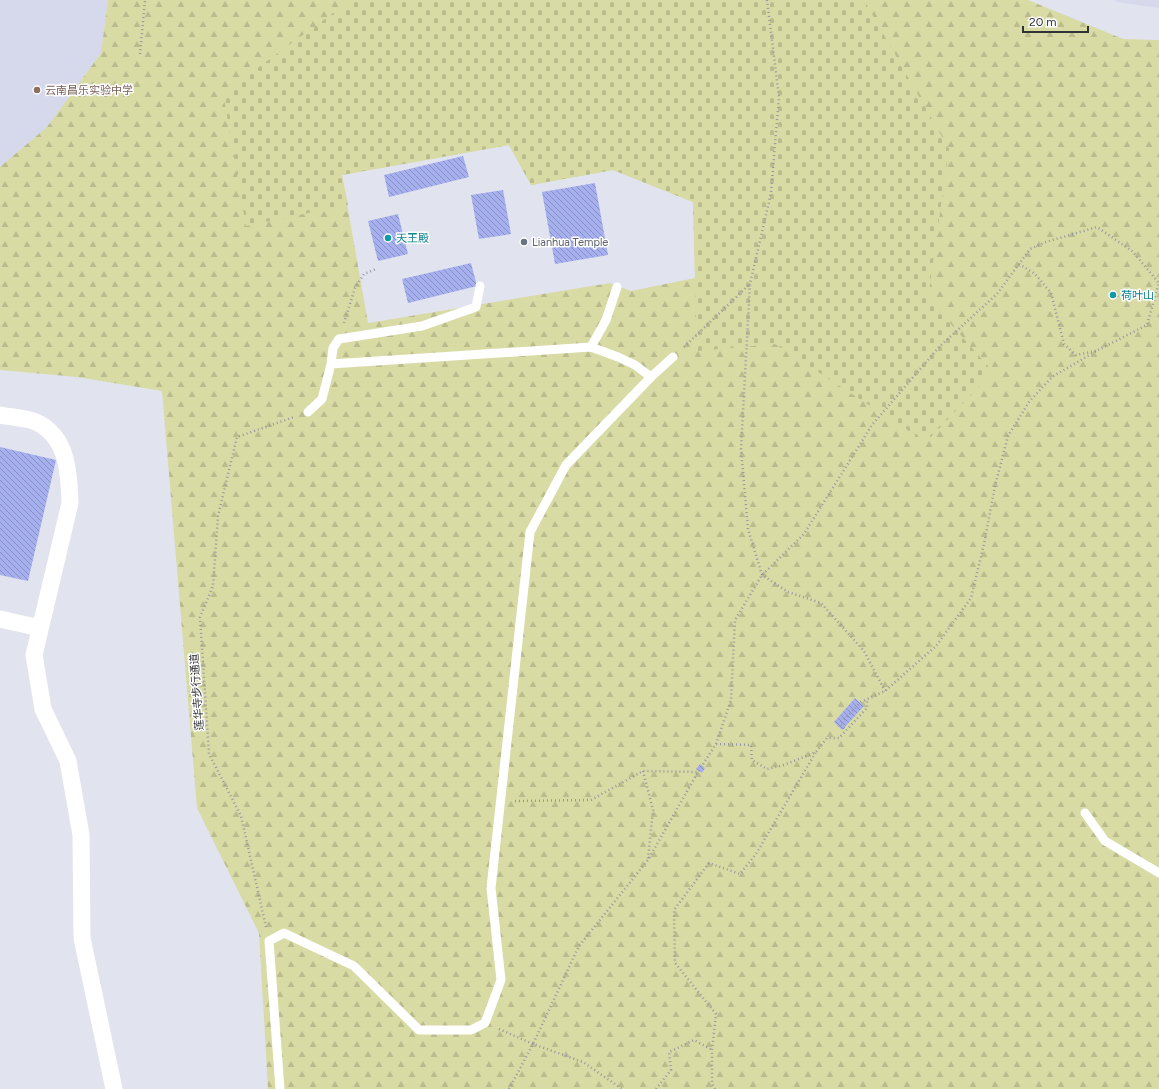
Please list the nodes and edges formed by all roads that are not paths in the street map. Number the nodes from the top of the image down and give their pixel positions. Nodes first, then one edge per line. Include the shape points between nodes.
1 (480, 286) dead end
2 (617, 287) dead end
3 (591, 347) junction
4 (673, 357) road end
5 (331, 364) junction
6 (651, 377) junction
7 (308, 412) road end
8 (0, 415) edge
9 (0, 619) edge
10 (40, 628) junction
11 (1084, 813) dead end
12 (1159, 873) edge
13 (114, 1089) edge
14 (280, 1089) edge

1 - 5 lane via 476,307 422,326 339,339 333,348
2 - 3 lane via 606,320
3 - 5 lane
3 - 6 lane via 618,356
4 - 6 lane
5 - 7 lane via 322,399
6 - 14 lane via 566,464 530,532 491,888 502,980 485,1023 471,1030 419,1030 354,966 284,933 269,941
8 - 10 street via 35,422 50,431 64,452 69,478 70,503
9 - 10 street
10 - 13 street via 34,655 35,663 43,709 68,761 82,835 82,938
11 - 12 lane via 1104,841

